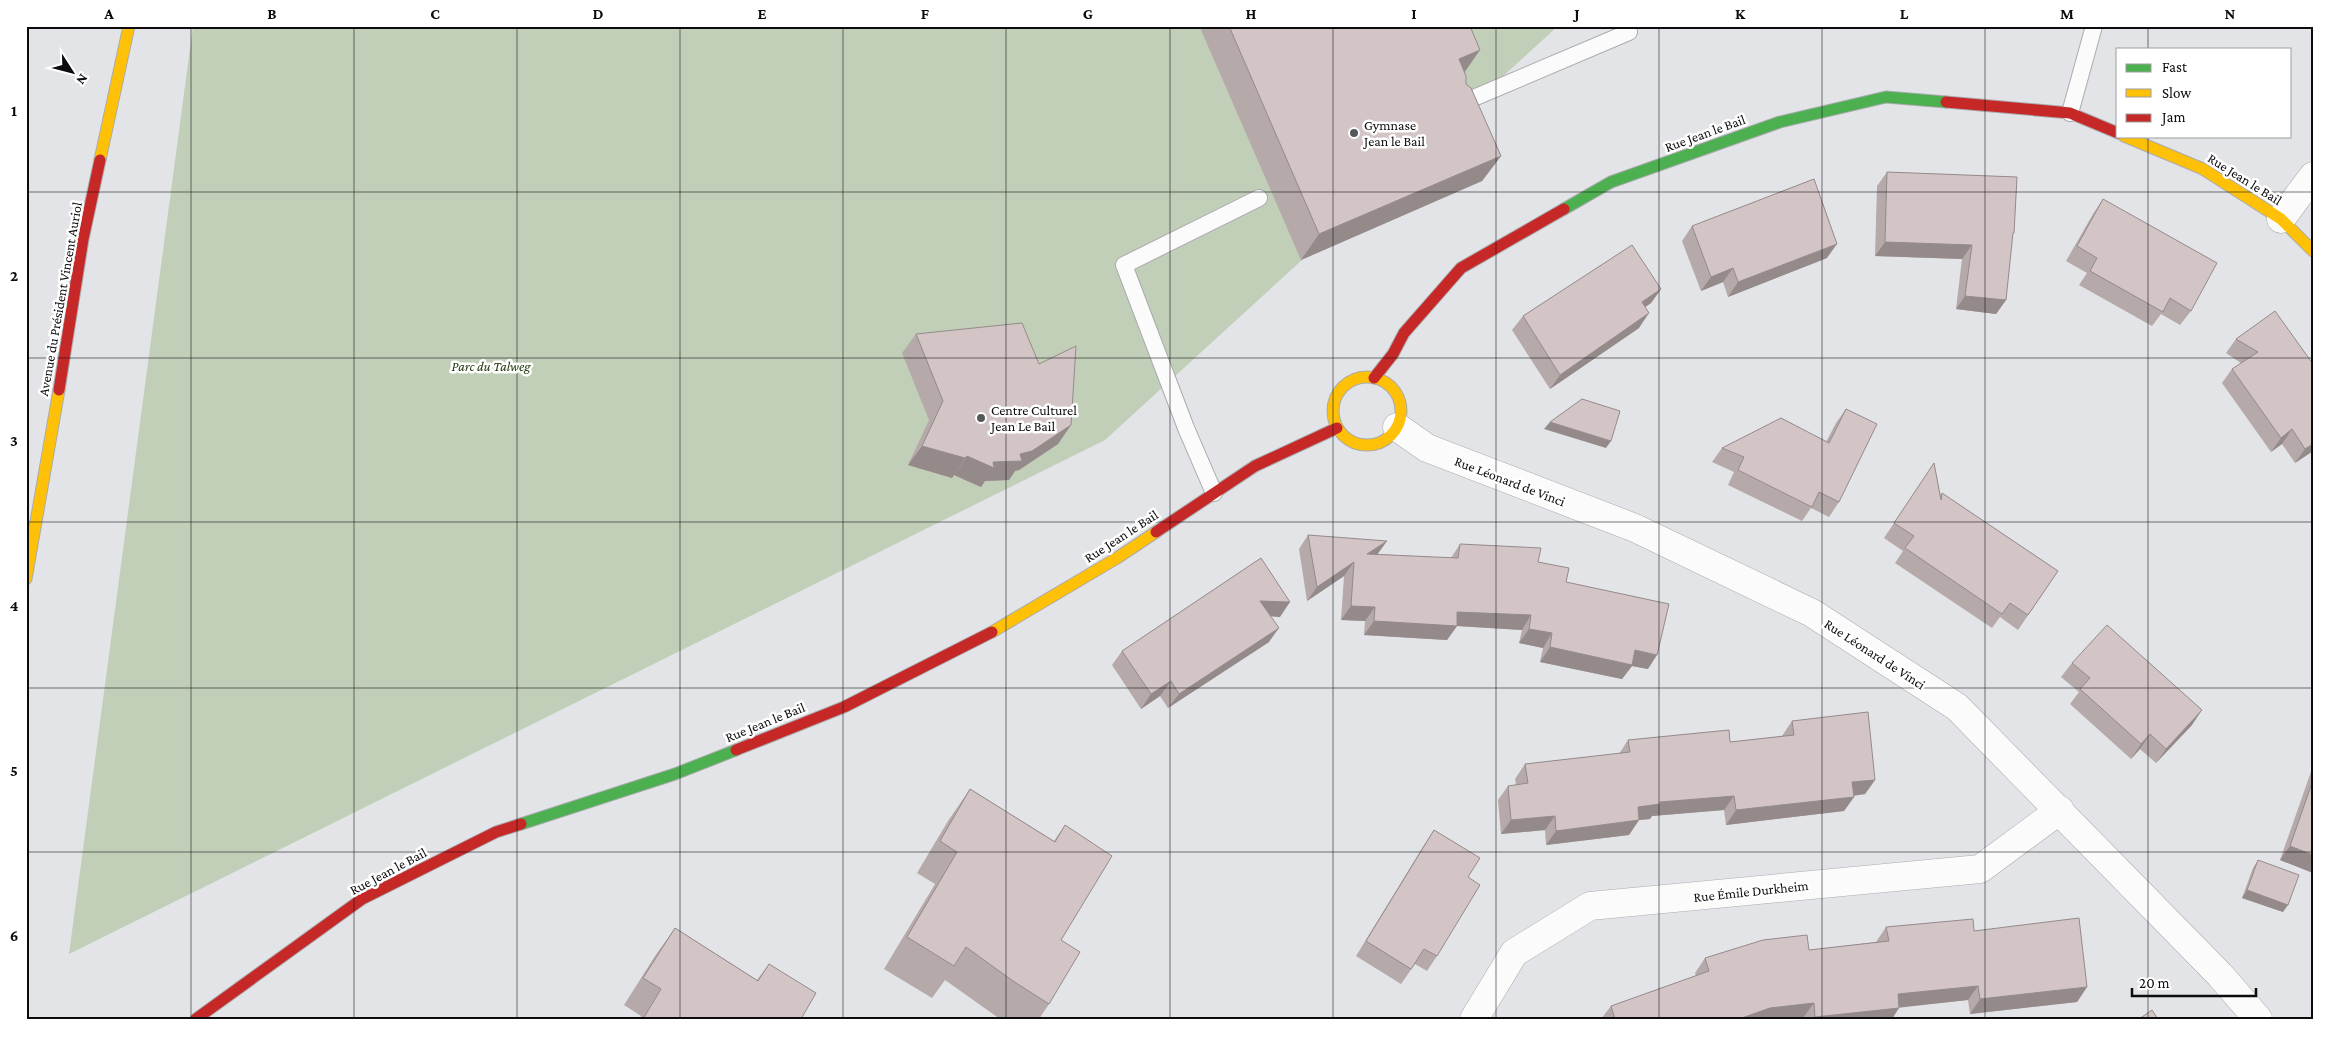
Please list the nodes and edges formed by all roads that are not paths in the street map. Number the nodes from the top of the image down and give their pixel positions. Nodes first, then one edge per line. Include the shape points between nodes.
1 (129, 26) edge
2 (2094, 26) edge
3 (1629, 32) dead end
4 (1457, 105) edge
5 (2070, 113) junction
6 (2116, 133) edge
7 (2129, 138) edge
8 (2313, 176) edge
9 (1260, 198) dead end
10 (2281, 219) junction
11 (2313, 251) edge
12 (1374, 378) junction
13 (1397, 426) junction
14 (1337, 428) junction
15 (1214, 492) junction
16 (26, 579) edge
17 (2060, 810) junction
18 (196, 1019) edge
19 (1474, 1019) edge
20 (2258, 1019) edge

1 - 16 street, Avenue du Président Vincent Auriol via 83,239
2 - 5 lane
3 - 4 lane
5 - 6 street, Rue Jean le Bail
5 - 12 street, Rue Jean le Bail via 1886,97 1780,122 1611,182 1461,268 1404,333
7 - 10 street, Rue Jean le Bail via 2203,169
8 - 10 street
9 - 15 lane via 1124,265
10 - 11 street, Rue Jean le Bail
12 - 13 street via 1384,382 1398,397 1401,406
12 - 14 street via 1361,377 1340,390 1332,415
13 - 14 street via 1385,440 1367,445 1350,441
13 - 17 street, Rue Léonard de Vinci via 1426,448 1635,528 1812,613 1958,707
14 - 15 street, Rue Jean le Bail via 1255,466
15 - 18 street, Rue Jean le Bail via 1117,558 965,647 844,707 675,774 496,832 362,899
17 - 19 street, Rue Émile Durkheim via 1980,869 1590,906 1514,953
17 - 20 street, Rue Léonard de Vinci via 2220,975

